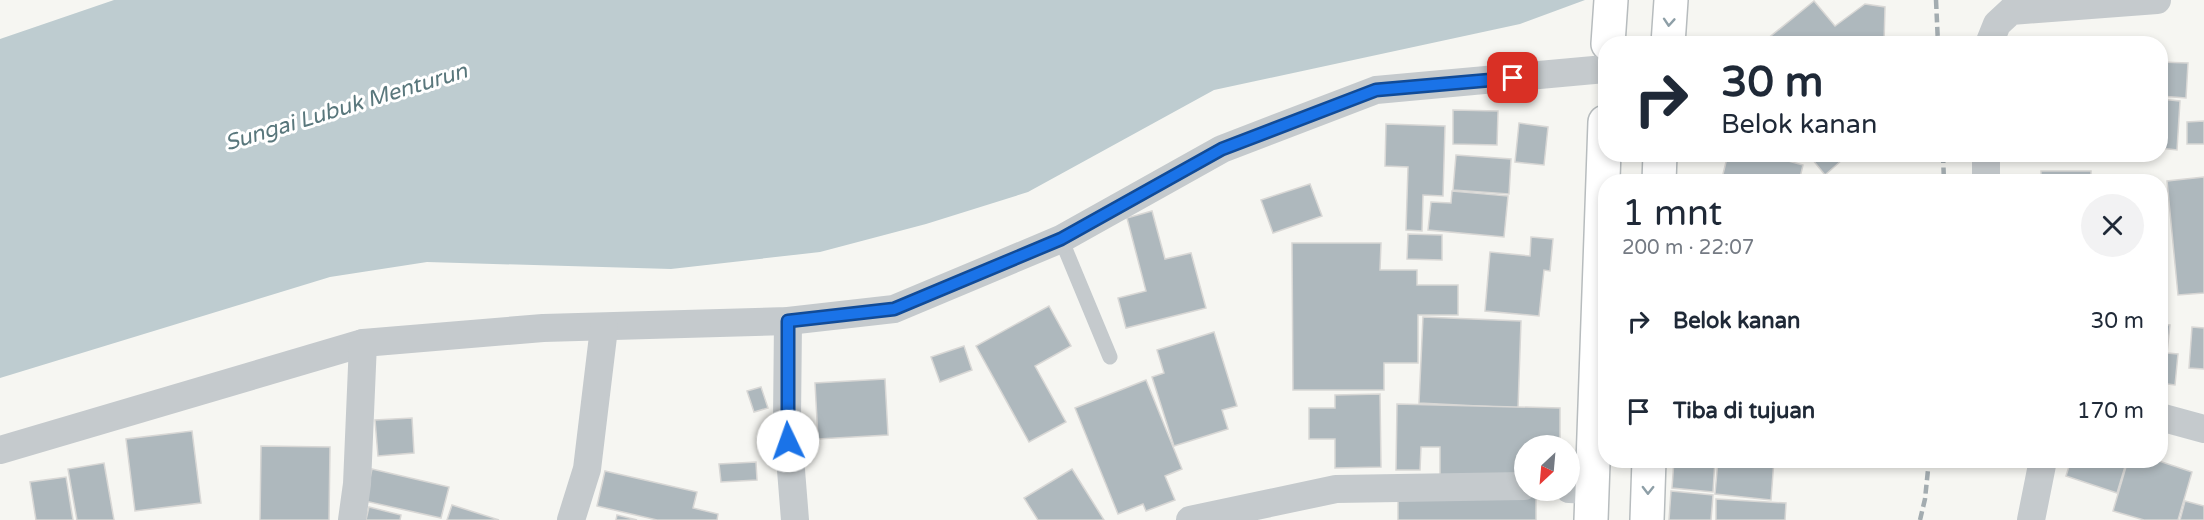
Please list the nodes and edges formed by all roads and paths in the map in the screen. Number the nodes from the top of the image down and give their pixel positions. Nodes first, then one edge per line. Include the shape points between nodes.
1 (1611, 0) edge
2 (1671, 0) edge
3 (2157, 0) edge
4 (1609, 36) edge
5 (1669, 36) edge
6 (1992, 36) edge
7 (1598, 70) edge
8 (1061, 239) junction
9 (1598, 248) edge
10 (788, 321) junction
11 (604, 328) junction
12 (363, 343) junction
13 (1110, 357) dead end
14 (2168, 419) edge
15 (2204, 429) edge
16 (0, 450) edge
17 (1648, 468) edge
18 (2041, 468) edge
19 (1514, 486) edge
20 (1584, 500) edge
21 (352, 520) edge
22 (571, 520) edge
23 (795, 520) edge
24 (1190, 520) edge
25 (1647, 520) edge
26 (2031, 520) edge

1 - 4 highway
2 -> 5 highway
3 - 6 street via 2011,11 1997,24
7 - 8 street via 1376,90 1222,149
8 - 10 street via 894,309
8 - 13 lane
9 - 20 highway
10 - 11 street
10 - 23 street via 787,420
11 - 12 street via 543,328
11 - 22 street via 587,469
12 - 16 street
12 - 21 street
14 - 15 street
17 -> 25 highway
18 - 26 street
19 - 24 street via 1336,489

